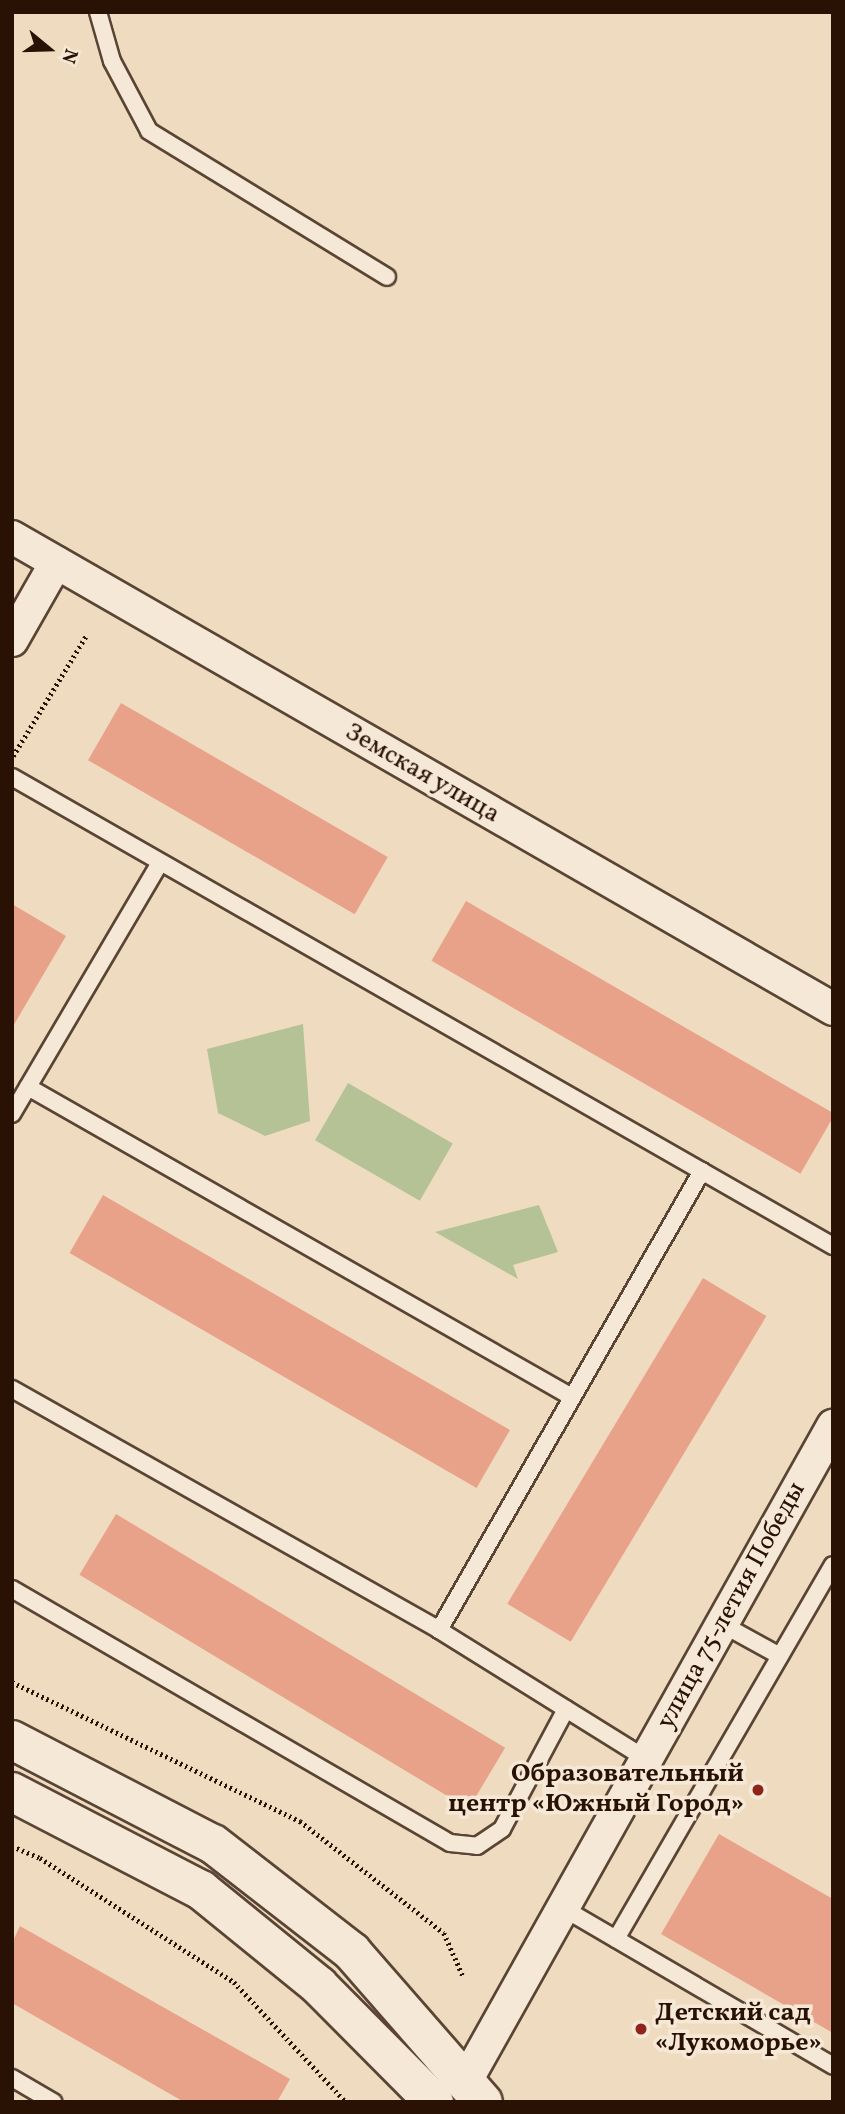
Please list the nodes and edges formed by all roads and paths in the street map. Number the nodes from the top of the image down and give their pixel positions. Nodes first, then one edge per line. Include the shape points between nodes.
1 (98, 12) edge
2 (387, 277) dead end
3 (12, 537) edge
4 (56, 563) junction
5 (86, 636) dead end
6 (12, 640) edge
7 (12, 757) edge
8 (12, 777) edge
9 (159, 864) junction
10 (833, 1009) edge
11 (28, 1087) junction
12 (12, 1114) edge
13 (702, 1171) junction
14 (833, 1246) edge
15 (12, 1389) edge
16 (572, 1397) junction
17 (833, 1426) edge
18 (833, 1565) edge
19 (12, 1589) edge
20 (722, 1624) junction
21 (439, 1630) junction
22 (780, 1656) junction
23 (12, 1682) edge
24 (566, 1709) junction
25 (12, 1740) edge
26 (646, 1759) junction
27 (12, 1792) edge
28 (12, 1846) edge
29 (563, 1908) junction
30 (616, 1939) junction
31 (463, 1976) dead end
32 (833, 2066) edge
33 (12, 2078) edge
34 (475, 2090) edge
35 (428, 2100) edge
36 (52, 2102) edge
37 (346, 2102) edge

1 - 2 lane via 112,61 149,131
3 - 4 street, Земская улица
4 - 6 street
4 - 10 street, Земская улица
5 - 7 path
8 - 9 lane
9 - 11 lane
9 - 13 lane
11 - 12 lane
11 - 16 lane
13 - 14 lane
13 - 16 lane
15 - 21 lane
16 - 21 lane
17 - 20 street, улица 75-летия Победы
18 - 22 lane
19 - 24 lane via 450,1843 477,1846 502,1829
20 - 22 lane
20 - 26 street, улица 75-летия Победы
21 - 24 lane
22 - 30 lane
23 - 31 path via 300,1821 444,1933
24 - 26 lane
25 - 34 main road via 213,1844 352,1952
26 - 29 street, улица 75-летия Победы
27 - 35 main road via 201,1890 319,1986
28 - 37 path via 40,1858 234,1982
29 - 30 lane
29 - 34 street, улица 75-летия Победы
30 - 32 lane
33 - 36 lane

